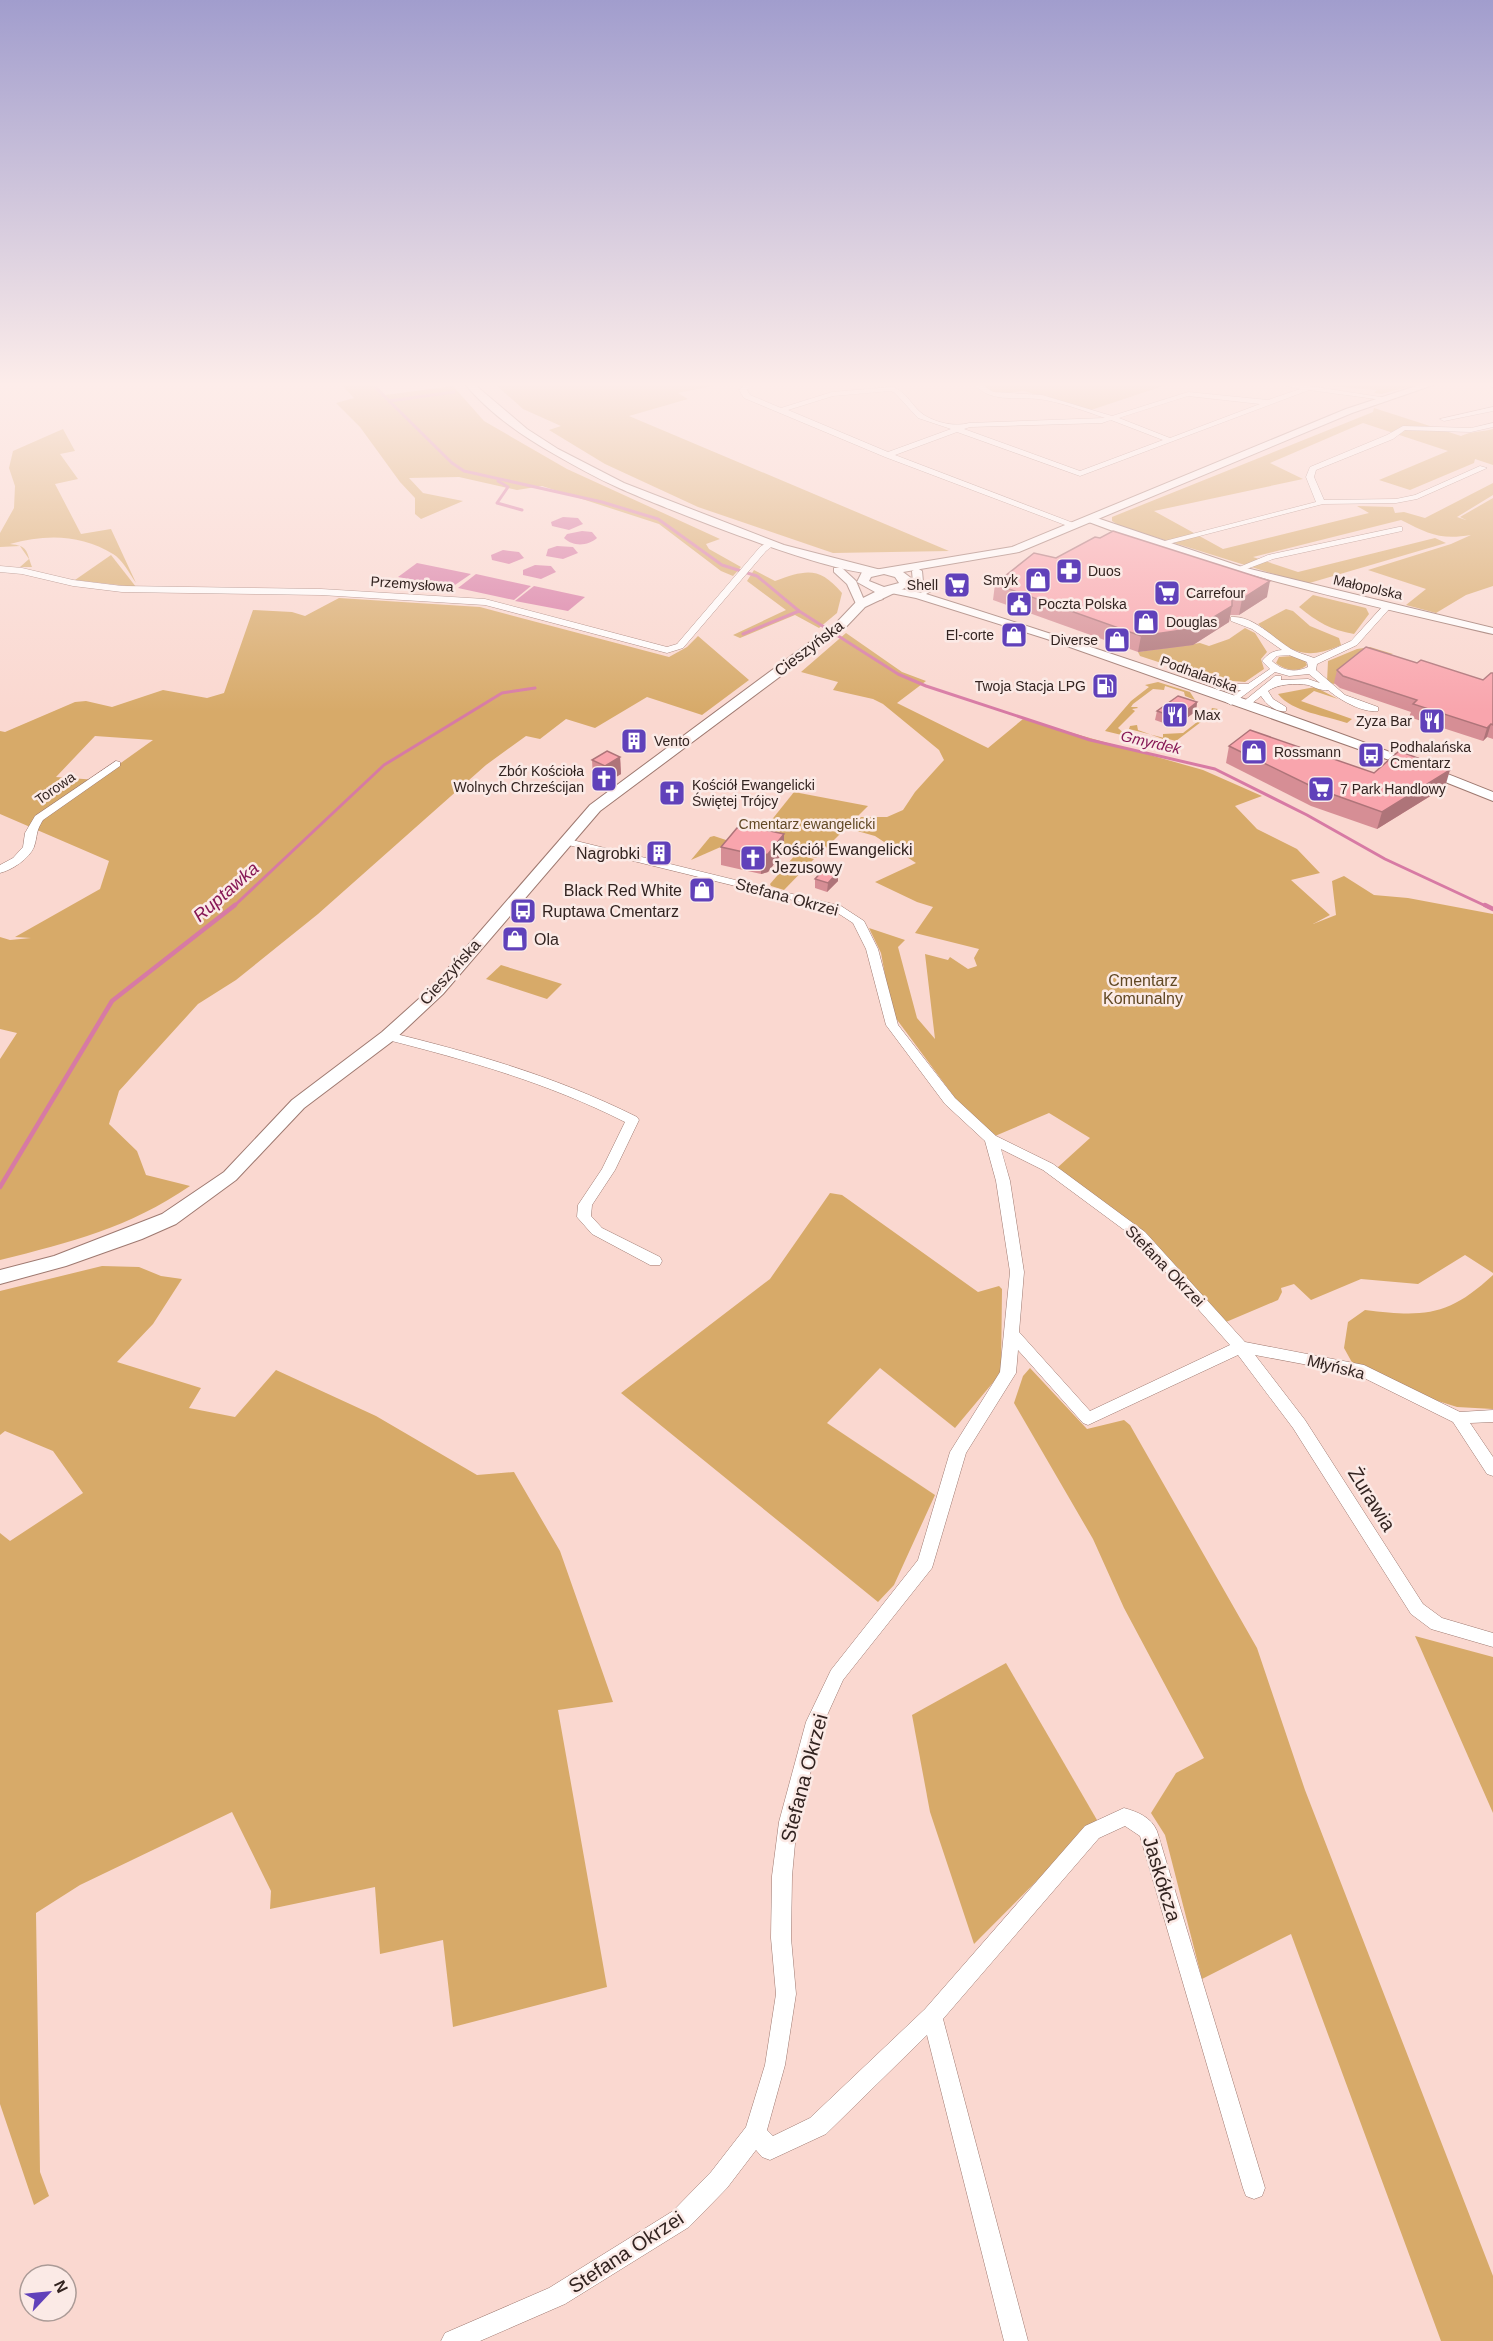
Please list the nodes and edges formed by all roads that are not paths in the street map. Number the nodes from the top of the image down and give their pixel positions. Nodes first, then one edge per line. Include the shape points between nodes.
1 (643, 493) edge
2 (987, 493) edge
3 (1152, 493) edge
4 (1317, 493) edge
5 (1426, 493) edge
6 (1321, 502) junction
7 (1090, 519) junction
8 (1072, 526) junction
9 (1399, 529) dead end
10 (771, 544) junction
11 (1157, 544) junction
12 (843, 568) junction
13 (0, 569) edge
14 (1236, 570) junction
15 (884, 571) junction
16 (912, 573) junction
17 (864, 583) junction
18 (889, 590) junction
19 (922, 593) junction
20 (861, 604) junction
21 (1387, 607) junction
22 (1234, 619) edge
23 (1493, 631) edge
24 (1267, 636) junction
25 (1341, 650) junction
26 (1290, 652) junction
27 (1274, 654) junction
28 (1303, 655) junction
29 (1312, 666) junction
30 (1272, 667) junction
31 (1290, 673) junction
32 (1272, 682) junction
33 (1318, 685) junction
34 (1263, 691) junction
35 (1342, 697) junction
36 (1243, 699) junction
37 (1375, 709) dead end
38 (1283, 710) junction
39 (116, 764) dead end
40 (1493, 790) edge
41 (1493, 797) edge
42 (564, 841) junction
43 (0, 870) edge
44 (388, 1035) junction
45 (991, 1138) junction
46 (655, 1261) dead end
47 (0, 1277) edge
48 (1012, 1334) junction
49 (1240, 1347) junction
50 (1493, 1416) edge
51 (1458, 1418) junction
52 (1493, 1470) edge
53 (1493, 1640) edge
54 (932, 2016) junction
55 (755, 2133) junction
56 (1254, 2188) dead end
57 (453, 2341) edge
58 (1016, 2341) edge

1 - 10 street
2 - 8 street
3 - 7 main road
4 - 6 street
5 - 6 street via 1396,501
6 - 11 street
7 - 8 main road
7 - 11 street, Małopolska
8 - 16 main road via 1007,552
9 - 14 street via 1271,557
10 - 12 street
10 - 13 street, Przemysłowa via 680,646 667,650 485,602 321,592 122,589
11 - 14 street, Małopolska
12 - 15 street
12 - 16 street, Podhalańska via 875,565
12 - 17 street
12 - 20 street
14 - 21 street, Małopolska
15 - 16 main road
15 - 17 main road via 866,574
16 - 18 main road, Cieszyńska via 900,588
16 - 19 street, Podhalańska
17 - 18 main road
17 - 20 main road, Cieszyńska
18 - 19 street, Podhalańska
18 - 20 main road, Cieszyńska
19 - 20 street
19 - 36 street, Podhalańska via 1218,687
19 - 36 street, Podhalańska via 1201,690
20 - 42 main road, Cieszyńska via 841,625 612,794
21 - 23 street, Małopolska
21 - 25 street via 1363,636
22 - 24 street
24 - 26 street
24 - 27 street
25 - 28 street
25 - 29 street
26 - 27 street
26 - 28 street
27 - 30 street via 1267,661
28 - 29 street
29 - 31 street
29 - 35 street via 1322,683
30 - 31 street
30 - 36 street
31 - 32 street
31 - 33 street
32 - 33 street
32 - 34 street
33 - 35 street
34 - 36 street
34 - 38 street via 1269,701
35 - 37 street
36 - 38 street, Podhalańska
36 - 41 street, Podhalańska via 1263,713 1419,766
38 - 40 street, Podhalańska via 1410,753
39 - 43 street, Torowa via 39,818 30,833 28,848 17,861
42 - 44 main road, Cieszyńska via 436,991
42 - 45 street, Stefana Okrzei via 850,914 858,921 872,949 892,1026 950,1101
44 - 46 street via 512,1072 604,1105 632,1120 608,1170 585,1205 584,1217 597,1232
44 - 47 main road, Cieszyńska via 298,1104 230,1176 169,1219 104,1246
45 - 48 street, Stefana Okrzei via 1003,1181 1017,1272
45 - 49 street, Stefana Okrzei via 1048,1167 1140,1235
48 - 49 street via 1088,1419
48 - 55 street, Stefana Okrzei via 1008,1373 958,1452 926,1563 837,1675 815,1722 788,1822 781,1938 786,1994 776,2064
49 - 51 street, Młyńska via 1359,1369
49 - 53 street, Żurawia via 1299,1424 1417,1609 1437,1624
50 - 51 street, Młyńska
51 - 52 street, Młyńska
54 - 55 street, Jaskółcza via 818,2126 770,2149
54 - 56 street, Jaskółcza via 1092,1833 1124,1817 1135,1820 1148,1831
54 - 58 street
55 - 57 street, Stefana Okrzei via 719,2180 681,2219 557,2296

